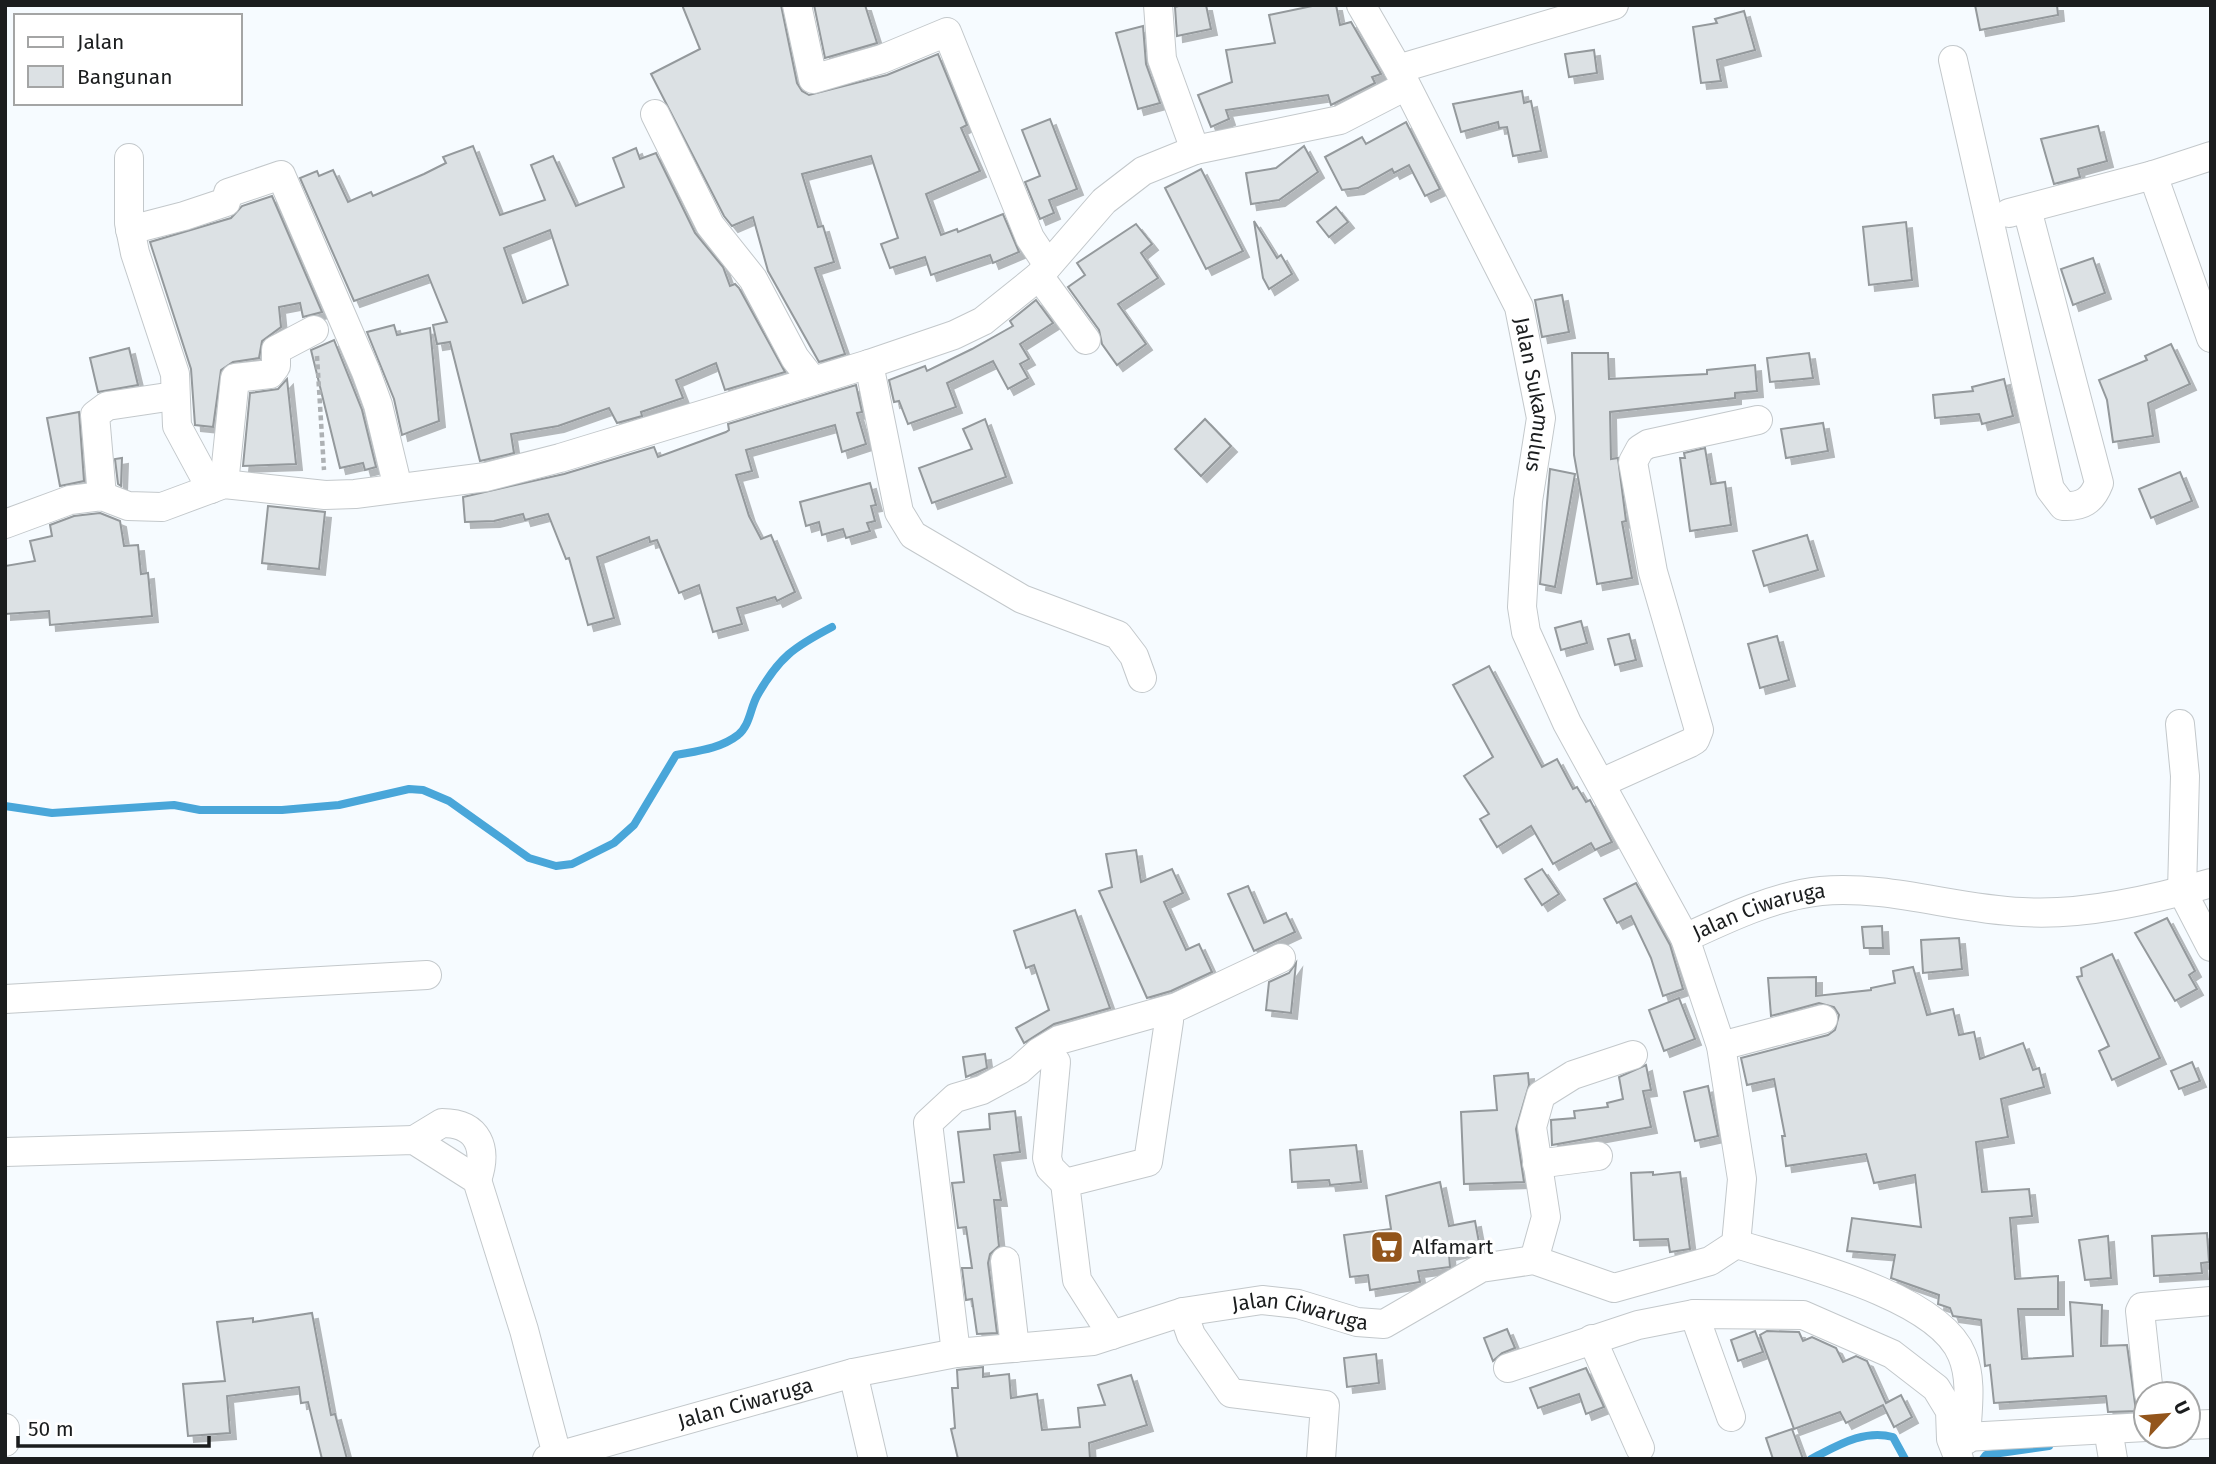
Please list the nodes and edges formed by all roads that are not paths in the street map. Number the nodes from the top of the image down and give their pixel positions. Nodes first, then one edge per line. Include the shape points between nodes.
1 (797, 5) edge
2 (1158, 5) edge
3 (1614, 5) edge
4 (1367, 6) edge
5 (1953, 60) dead end
6 (1402, 77) junction
7 (655, 114) dead end
8 (1195, 150) junction
9 (2211, 156) edge
10 (130, 159) dead end
11 (2153, 175) junction
12 (2027, 209) junction
13 (1989, 218) junction
14 (130, 230) junction
15 (1043, 270) junction
16 (314, 330) dead end
17 (2211, 338) edge
18 (1086, 340) dead end
19 (869, 364) junction
20 (813, 381) junction
21 (174, 396) junction
22 (1758, 420) dead end
23 (217, 487) junction
24 (398, 488) junction
25 (102, 496) junction
26 (5, 524) edge
27 (1142, 678) dead end
28 (2180, 724) dead end
29 (1601, 783) junction
30 (2211, 883) edge
31 (2182, 891) junction
32 (1685, 938) junction
33 (2211, 947) edge
34 (1281, 958) dead end
35 (427, 975) dead end
36 (5, 999) edge
37 (1823, 1019) dead end
38 (1169, 1021) dead end
39 (1721, 1046) junction
40 (1633, 1055) dead end
41 (1056, 1062) dead end
42 (414, 1140) junction
43 (5, 1152) edge
44 (1598, 1156) dead end
45 (1537, 1164) junction
46 (477, 1180) junction
47 (1065, 1183) junction
48 (1736, 1244) junction
49 (1534, 1260) junction
50 (1005, 1261) dead end
51 (2211, 1301) edge
52 (1183, 1312) junction
53 (1694, 1314) junction
54 (1112, 1335) junction
55 (1592, 1339) junction
56 (1015, 1348) junction
57 (956, 1353) junction
58 (1508, 1368) dead end
59 (853, 1373) junction
60 (2147, 1380) edge
61 (1731, 1417) dead end
62 (5, 1428) edge
63 (2132, 1428) edge
64 (2108, 1429) junction
65 (5, 1442) edge
66 (1640, 1448) dead end
67 (1963, 1452) edge
68 (552, 1457) edge
69 (873, 1459) edge
70 (1321, 1459) edge
71 (2113, 1459) edge

1 - 15 street via 813,79 882,59 947,32
2 - 8 street via 1162,59
3 - 6 street
4 - 6 street, Jalan Sukamulus
5 - 13 street
6 - 8 street via 1340,120
6 - 29 street, Jalan Sukamulus via 1519,307 1541,418 1528,500 1522,607 1526,632 1567,723
7 - 20 street via 710,225 753,279 795,358
8 - 15 street via 1143,172 1104,201
9 - 11 street
10 - 14 street
11 - 12 street
11 - 17 street
12 - 13 street
12 - 13 street via 2099,483 2084,504 2063,506 2050,489
14 - 21 street via 174,374
14 - 24 street via 226,202 228,193 281,175 366,372
15 - 18 street
15 - 19 street via 983,321
16 - 23 street via 276,350 276,366 270,374 235,378
19 - 20 street
19 - 27 street via 899,512 913,535 1022,599 1118,635 1134,656
20 - 24 street via 560,458 486,477
21 - 23 street via 177,426
21 - 25 street via 107,406 95,415
22 - 29 street via 1648,444 1635,455 1653,572 1699,730 1690,743
23 - 24 street via 325,495
23 - 25 street via 162,507 128,506
25 - 26 street via 70,500
28 - 31 street via 2185,776
29 - 32 street, Jalan Sukamulus
30 - 31 street, Jalan Ciwaruga
31 - 32 street, Jalan Ciwaruga via 2082,909 2022,912 1888,893 1820,891 1744,911
31 - 33 street
32 - 39 street, Jalan Ciwaruga
34 - 57 street via 1177,1007 1059,1040 1019,1070 956,1098 928,1122
35 - 36 street
37 - 39 street
38 - 47 street via 1148,1162
39 - 48 street, Jalan Ciwaruga via 1742,1179
40 - 45 street via 1573,1074 1541,1095 1532,1127
41 - 47 street via 1047,1158
42 - 43 street
42 - 46 street
42 - 46 street via 442,1122 465,1127 483,1152
44 - 45 street
45 - 49 street via 1546,1217
46 - 68 street via 524,1330
47 - 54 street via 1077,1280
48 - 49 street, Jalan Ciwaruga via 1710,1261 1614,1287
48 - 67 street via 1871,1287 1912,1306 1942,1328 1954,1339 1969,1379
49 - 52 street, Jalan Ciwaruga via 1481,1268 1384,1324 1262,1300
50 - 56 street
51 - 60 street via 2142,1307
52 - 54 street, Jalan Ciwaruga
52 - 70 street via 1191,1335 1231,1393 1325,1405
53 - 55 street
53 - 61 street
53 - 67 street via 1803,1315 1892,1354 1936,1388 1950,1411 1951,1439
54 - 56 street, Jalan Ciwaruga
55 - 58 street
55 - 66 street
56 - 57 street, Jalan Ciwaruga
57 - 59 street, Jalan Ciwaruga
59 - 68 street, Jalan Ciwaruga
59 - 69 street
62 - 65 street
63 - 64 street
64 - 67 street
64 - 71 street

